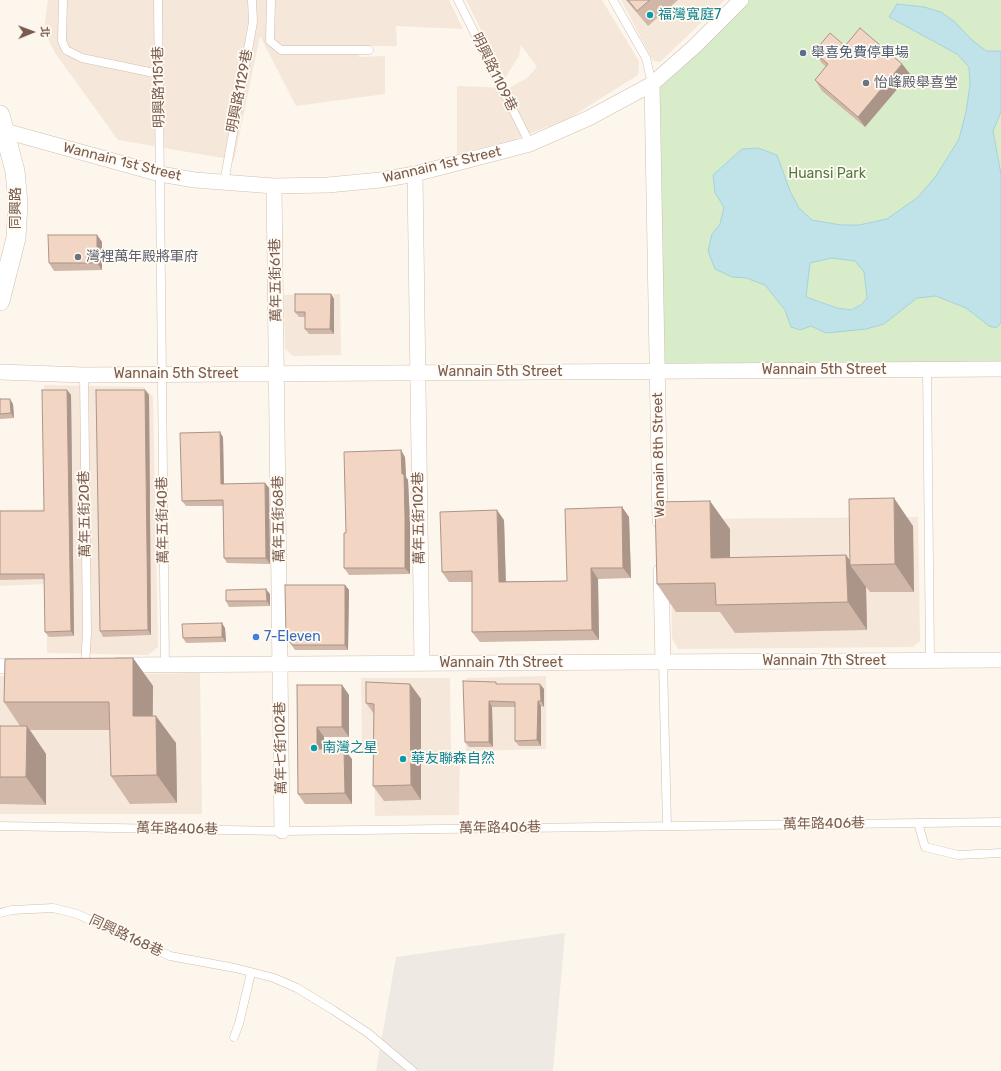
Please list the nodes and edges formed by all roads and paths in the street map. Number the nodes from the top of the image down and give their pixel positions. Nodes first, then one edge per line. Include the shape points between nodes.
1 (63, 0) edge
2 (158, 0) edge
3 (252, 0) edge
4 (271, 0) edge
5 (458, 0) edge
6 (613, 0) edge
7 (741, 0) edge
8 (369, 50) dead end
9 (159, 74) junction
10 (652, 84) junction
11 (2, 123) edge
12 (530, 144) junction
13 (160, 174) junction
14 (415, 174) junction
15 (224, 182) junction
16 (274, 186) junction
17 (0, 301) edge
18 (927, 369) junction
19 (1001, 369) edge
20 (658, 371) junction
21 (0, 372) edge
22 (417, 373) junction
23 (161, 374) junction
24 (278, 374) junction
25 (84, 375) junction
26 (661, 536) edge
27 (661, 560) edge
28 (1001, 660) edge
29 (930, 661) junction
30 (663, 662) junction
31 (281, 664) junction
32 (422, 664) junction
33 (69, 665) edge
34 (97, 665) junction
35 (165, 665) junction
36 (0, 666) edge
37 (38, 666) edge
38 (1001, 822) edge
39 (918, 823) junction
40 (0, 826) edge
41 (667, 826) junction
42 (282, 831) junction
43 (1001, 853) edge
44 (0, 913) edge
45 (251, 973) junction
46 (234, 1037) dead end
47 (413, 1071) edge

1 - 9 lane via 62,41 66,50 82,58
2 - 9 lane, 明興路1151巷
3 - 15 lane, 明興路1129巷 via 253,22
4 - 8 lane via 270,41 281,50
5 - 12 lane, 明興路1109巷
6 - 10 lane via 646,58
7 - 10 street, Wannain 1st Street
9 - 13 lane, 明興路1151巷
10 - 12 street, Wannain 1st Street via 589,118
10 - 20 street, Wannain 8th Street
11 - 13 street, Wannain 1st Street
11 - 17 street, 同興路 via 17,185 17,221 13,255
12 - 14 street, Wannain 1st Street
13 - 15 street, Wannain 1st Street
13 - 23 lane, 明興路1151巷
14 - 16 street, Wannain 1st Street via 328,185
14 - 22 street, 萬年五街102巷
15 - 16 street, Wannain 1st Street
16 - 24 street, 萬年五街61巷
18 - 19 street, Wannain 5th Street
18 - 20 street, Wannain 5th Street
18 - 29 lane
20 - 22 street, Wannain 5th Street
20 - 26 street, Wannain 8th Street
21 - 25 street, Wannain 5th Street
22 - 24 street, Wannain 5th Street
22 - 32 street, 萬年五街102巷
23 - 24 street, Wannain 5th Street
23 - 25 street, Wannain 5th Street
23 - 35 lane, 萬年五街40巷
24 - 31 street, 萬年五街68巷
25 - 34 lane, 萬年五街20巷 via 87,633
27 - 30 street
28 - 29 street, Wannain 7th Street
29 - 30 street, Wannain 7th Street
30 - 32 street, Wannain 7th Street
30 - 41 lane
31 - 32 street, Wannain 7th Street
31 - 35 street, Wannain 7th Street
31 - 42 street, 萬年七街102巷
33 - 34 street, Wannain 7th Street
34 - 35 street, Wannain 7th Street
36 - 37 street
38 - 39 lane, 萬年路406巷
39 - 41 lane, 萬年路406巷
39 - 43 lane via 924,847 958,855
40 - 42 lane, 萬年路406巷
41 - 42 lane, 萬年路406巷
44 - 45 lane, 同興路168巷 via 53,908 76,914 170,956
45 - 46 lane via 240,1024
45 - 47 lane, 同興路168巷 via 274,978 297,988 368,1033

